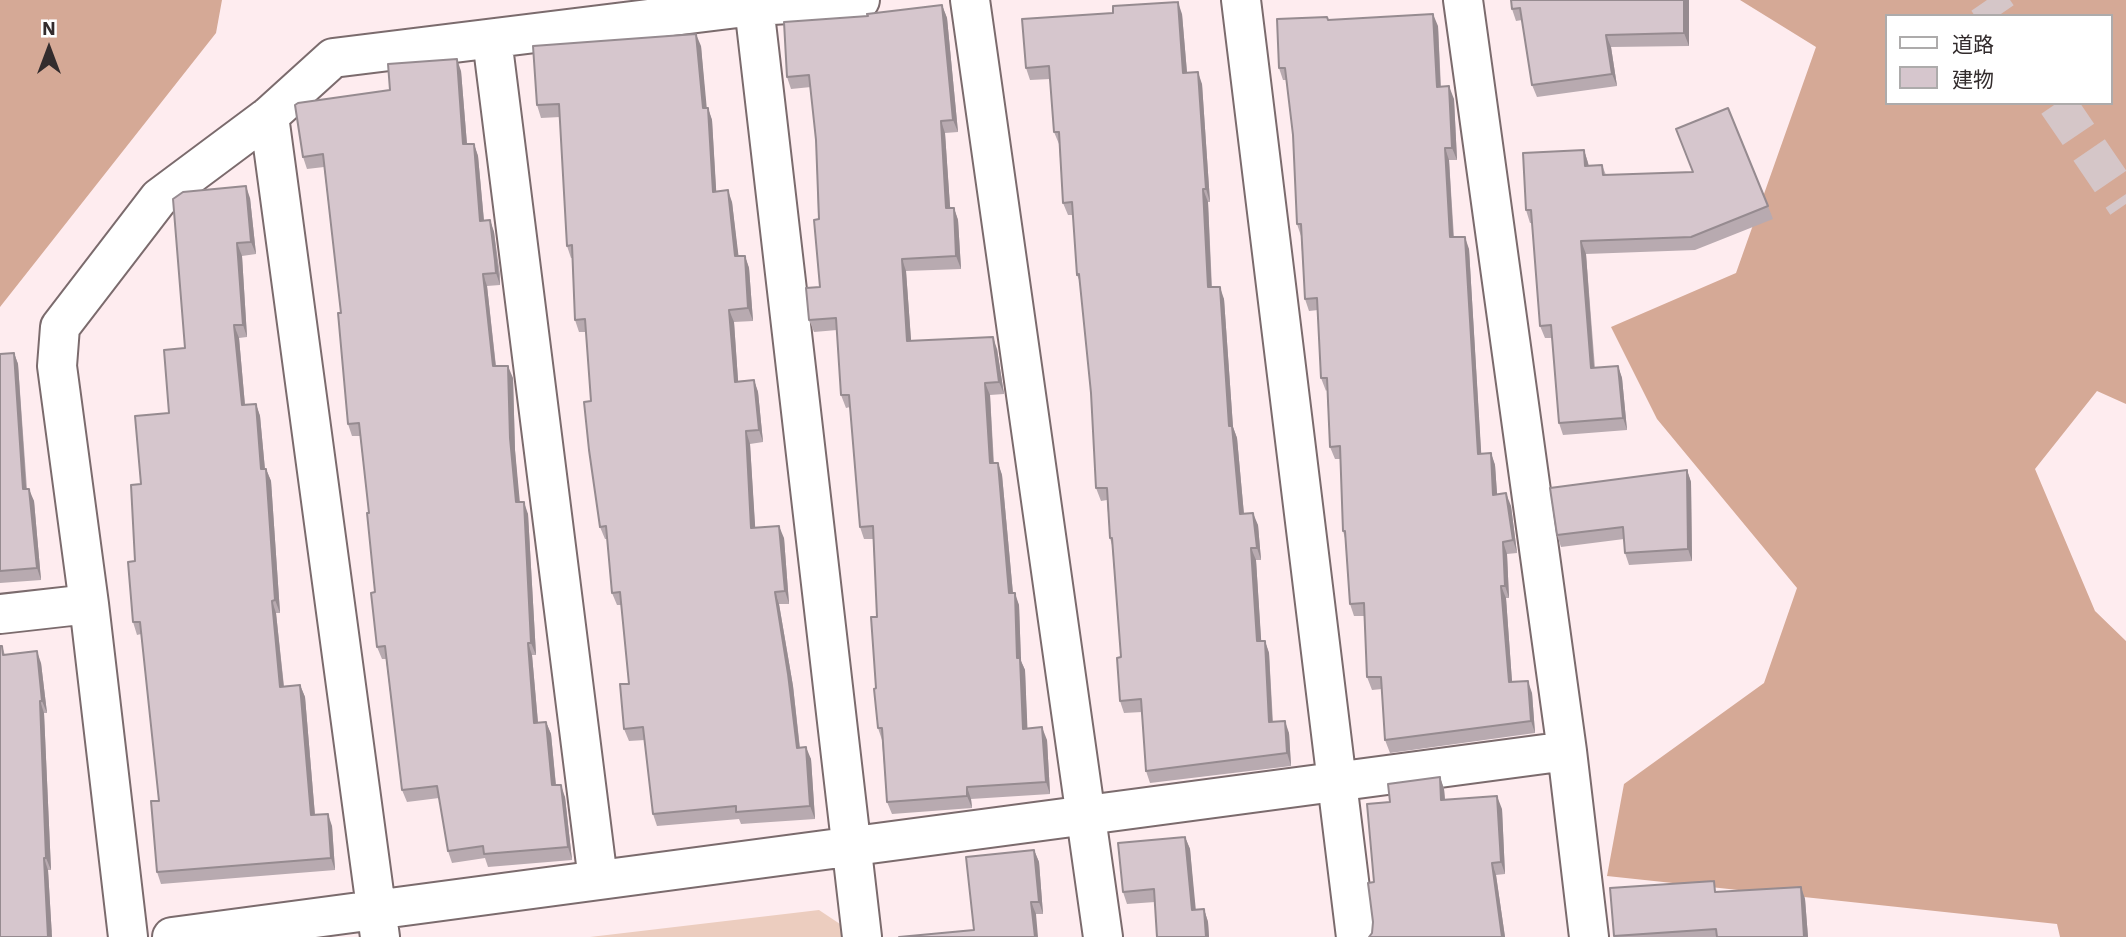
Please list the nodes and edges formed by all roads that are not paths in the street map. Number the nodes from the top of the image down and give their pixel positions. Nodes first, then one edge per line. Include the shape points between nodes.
1 (860, 0) edge
2 (970, 0) edge
3 (1241, 0) edge
4 (1464, 0) edge
5 (754, 6) junction
6 (492, 39) junction
7 (269, 116) junction
8 (89, 604) junction
9 (0, 614) edge
10 (1567, 751) junction
11 (1337, 782) junction
12 (1086, 815) junction
13 (851, 846) junction
14 (598, 880) junction
15 (379, 923) edge
16 (128, 937) edge
17 (172, 937) edge
18 (862, 937) edge
19 (1103, 937) edge
20 (1356, 937) edge
21 (1589, 937) edge

1 - 5 street
2 - 12 street
3 - 11 street
4 - 10 street
5 - 6 street
5 - 13 street
6 - 7 street via 333,58
6 - 14 street
7 - 8 street via 159,198 60,327 57,366
7 - 15 street
8 - 9 street
8 - 16 street
10 - 11 street
10 - 21 street
11 - 12 street
11 - 20 street
12 - 13 street
12 - 19 street
13 - 14 street
13 - 18 street
14 - 15 street
15 - 17 street

